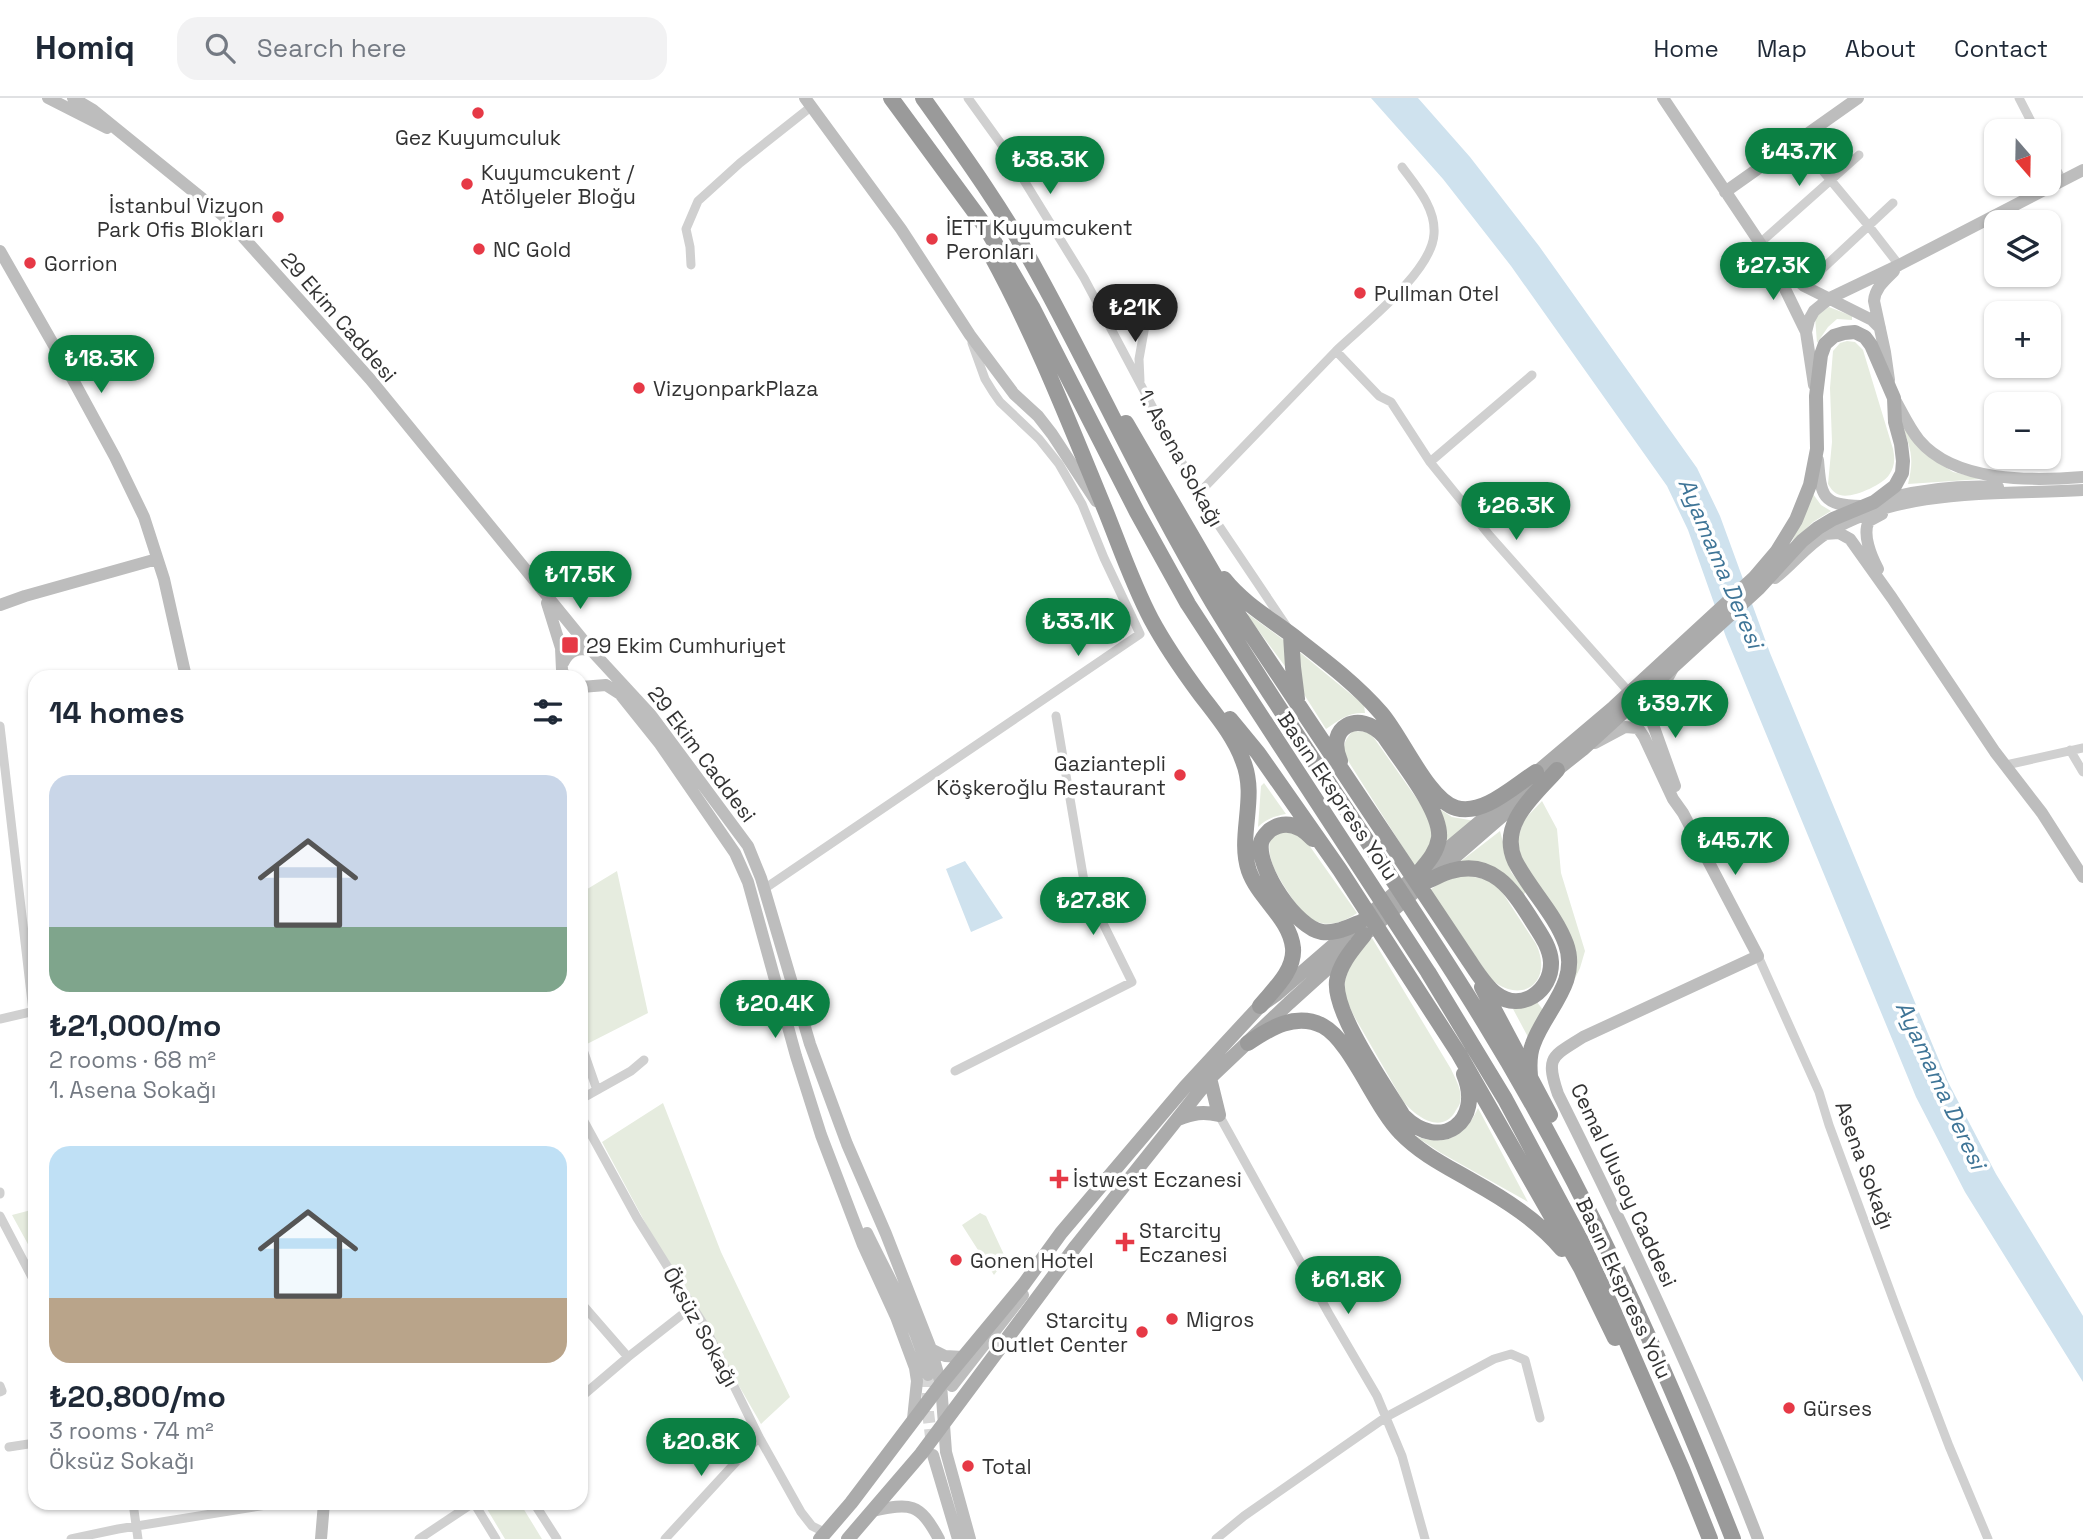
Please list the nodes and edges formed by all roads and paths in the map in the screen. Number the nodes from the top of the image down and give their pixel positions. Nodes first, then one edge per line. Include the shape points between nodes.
1 (48, 98) edge
2 (73, 98) edge
3 (891, 98) edge
4 (923, 98) edge
5 (968, 98) edge
6 (1663, 98) edge
7 (1858, 98) edge
8 (2019, 98) edge
9 (808, 102) edge
10 (2030, 119) edge
11 (123, 136) junction
12 (1798, 141) junction
13 (1859, 155) dead end
14 (1402, 167) dead end
15 (2083, 170) edge
16 (1830, 180) junction
17 (2062, 180) edge
18 (1725, 192) junction
19 (2031, 196) edge
20 (963, 198) junction
21 (1894, 203) dead end
22 (1868, 225) junction
23 (1760, 243) junction
24 (0, 251) edge
25 (1770, 258) junction
26 (691, 265) dead end
27 (1899, 265) junction
28 (1037, 272) junction
29 (1804, 286) junction
30 (1830, 298) junction
31 (1102, 313) junction
32 (1880, 328) junction
33 (1806, 332) junction
34 (970, 335) junction
35 (1336, 351) junction
36 (1532, 375) dead end
37 (1142, 389) junction
38 (1891, 392) junction
39 (1816, 396) junction
40 (1817, 449) junction
41 (1430, 462) junction
42 (2083, 477) edge
43 (2083, 490) edge
44 (1198, 494) junction
45 (1910, 502) junction
46 (1868, 504) junction
47 (1112, 528) junction
48 (1191, 534) junction
49 (1824, 534) junction
50 (157, 559) junction
51 (1757, 583) junction
52 (544, 593) junction
53 (1892, 598) junction
54 (0, 606) edge
55 (1291, 635) junction
56 (1690, 643) junction
57 (595, 655) junction
58 (1675, 665) junction
59 (1183, 668) junction
60 (184, 670) edge
61 (562, 670) edge
62 (563, 670) edge
63 (588, 685) edge
64 (588, 686) edge
65 (1629, 692) junction
66 (1300, 707) junction
67 (1056, 716) dead end
68 (0, 726) edge
69 (2083, 748) edge
70 (1583, 749) junction
71 (2070, 750) junction
72 (2006, 765) junction
73 (1557, 770) junction
74 (1536, 772) junction
75 (2083, 772) edge
76 (1350, 782) junction
77 (1683, 813) junction
78 (1340, 870) junction
79 (1423, 876) junction
80 (2083, 877) edge
81 (764, 889) junction
82 (1362, 929) junction
83 (1758, 956) junction
84 (1466, 957) junction
85 (28, 961) edge
86 (1260, 1006) junction
87 (28, 1012) edge
88 (0, 1018) edge
89 (1439, 1026) junction
90 (1248, 1043) junction
91 (644, 1060) dead end
92 (588, 1064) edge
93 (955, 1071) dead end
94 (1530, 1076) junction
95 (1210, 1078) junction
96 (597, 1090) junction
97 (588, 1095) edge
98 (1219, 1115) junction
99 (1176, 1119) junction
100 (588, 1129) edge
101 (836, 1174) junction
102 (1091, 1197) junction
103 (0, 1216) edge
104 (1609, 1249) junction
105 (28, 1270) edge
106 (693, 1306) junction
107 (1600, 1310) junction
108 (588, 1311) edge
109 (931, 1349) junction
110 (628, 1357) junction
111 (964, 1357) junction
112 (928, 1375) tunnel mouth
113 (946, 1385) junction
114 (1646, 1385) junction
115 (0, 1386) edge
116 (588, 1391) edge
117 (0, 1392) edge
118 (1386, 1417) junction
119 (1541, 1418) dead end
120 (913, 1419) junction
121 (944, 1425) junction
122 (759, 1437) junction
123 (28, 1444) edge
124 (9, 1447) dead end
125 (933, 1455) tunnel mouth
126 (134, 1510) edge
127 (236, 1510) edge
128 (323, 1510) edge
129 (463, 1510) edge
130 (477, 1510) edge
131 (538, 1510) edge
132 (872, 1511) junction
133 (137, 1526) junction
134 (435, 1529) junction
135 (823, 1536) edge
136 (71, 1539) edge
137 (138, 1539) edge
138 (321, 1539) edge
139 (419, 1539) edge
140 (443, 1539) edge
141 (496, 1539) edge
142 (557, 1539) edge
143 (665, 1539) edge
144 (848, 1539) edge
145 (939, 1539) edge
146 (958, 1539) edge
147 (970, 1539) edge
148 (1216, 1539) edge
149 (1425, 1539) edge
150 (1710, 1539) edge
151 (1733, 1539) edge
152 (1758, 1539) edge
153 (1988, 1539) edge

1 - 11 main road, 29 Ekim Caddesi
2 - 11 main road, 29 Ekim Caddesi
3 - 20 highway, Basın Ekspress Yolu
4 - 28 highway, Basın Ekspress Yolu via 984,184
5 - 31 street, 1. Asena Sokağı via 1004,148
6 - 18 main road
7 - 12 main road
8 - 10 street
9 - 26 street via 698,201 686,229
9 - 34 main road via 901,229
11 - 52 main road, 29 Ekim Caddesi via 225,217 370,379
12 - 16 street
12 - 18 main road
13 - 16 street
14 - 35 street via 1431,211 1435,232 1431,251 1411,280
15 - 17 main road
16 - 22 street
16 - 23 street
18 - 23 main road
19 - 27 main road
20 - 47 highway via 1032,337
20 - 114 highway, Basın Ekspress Yolu via 985,226 1026,297 1188,604 1428,972 1505,1099 1580,1239
21 - 22 street
22 - 27 street
22 - 29 street
23 - 25 main road
24 - 50 main road via 115,457 144,517
25 - 29 main road
25 - 33 main road
27 - 30 main road
27 - 32 main road via 1874,294
28 - 48 highway
28 - 104 highway, Basın Ekspress Yolu via 1192,568 1485,1023
29 - 30 main road
30 - 32 main road
30 - 33 main road via 1814,311
31 - 37 street, 1. Asena Sokağı
31 - 37 street via 1120,326 1134,322 1148,309 1139,359
32 - 38 main road
33 - 39 main road
34 - 47 main road via 1014,394 1052,434
34 - 81 street via 993,392 1059,464 1082,504 1140,634
35 - 41 street via 1379,396 1391,402
35 - 44 street
36 - 41 street
37 - 44 street, 1. Asena Sokağı
38 - 39 main road via 1871,345 1855,332 1834,336 1825,344
38 - 42 main road via 1920,441 1953,465 2000,477
38 - 46 main road via 1902,473 1895,486
39 - 40 main road
40 - 46 main road via 1821,490 1836,505
40 - 51 main road via 1796,520
41 - 65 street
43 - 45 main road
43 - 46 main road via 1973,486 1931,489
44 - 55 street, 1. Asena Sokağı
45 - 49 main road via 1866,513
45 - 53 main road via 1867,524 1874,563
46 - 51 main road via 1818,528
47 - 59 highway via 1150,618
48 - 55 highway via 1234,591
48 - 66 highway
49 - 51 main road via 1777,577
49 - 53 main road via 1839,533 1850,539
50 - 54 main road
50 - 60 main road
51 - 56 main road
52 - 57 main road, 29 Ekim Caddesi
52 - 61 main road via 555,622
53 - 72 main road
55 - 66 highway
55 - 74 highway via 1370,701 1434,792 1449,804 1471,810 1485,806
56 - 58 main road
56 - 65 main road
57 - 62 main road via 574,650
57 - 63 main road via 599,674
57 - 81 main road, 29 Ekim Caddesi via 651,715 748,846
58 - 70 main road
58 - 77 main road via 1651,709 1651,719
59 - 78 highway via 1258,753
59 - 86 highway via 1226,728 1244,763 1250,800 1245,844 1249,872 1293,946 1292,964
64 - 101 main road, 29 Ekim Caddesi via 606,685 620,694 735,853 748,882 813,1111
65 - 74 main road
66 - 76 highway
67 - 93 street via 1085,887 1132,982
68 - 85 street
69 - 71 street
70 - 73 main road
70 - 77 main road via 1625,727 1638,728
71 - 72 street
71 - 75 street
72 - 80 main road
73 - 79 main road
73 - 94 highway via 1520,813 1510,840 1515,861 1558,928 1568,954 1564,987 1531,1051
74 - 79 main road
76 - 79 highway via 1335,745 1348,726 1368,723 1384,736 1437,818 1437,847
76 - 84 highway
77 - 83 main road, Asena Sokağı
78 - 82 highway via 1303,829 1293,825 1274,828 1262,840 1267,874 1301,921 1322,932
78 - 89 highway
79 - 82 main road
79 - 84 highway via 1460,869 1487,871 1499,879 1543,937 1551,965 1538,994 1516,1002 1493,993
81 - 109 main road, 29 Ekim Caddesi via 815,1056
82 - 86 main road
82 - 89 highway via 1340,971 1338,999 1403,1116 1435,1134 1461,1122 1469,1096 1465,1077
82 - 90 main road
83 - 152 main road, Cemal Ulusoy Caddesi via 1583,1037 1556,1054 1550,1069 1706,1408
83 - 153 street, Asena Sokağı via 1819,1092 1901,1320
84 - 94 highway
86 - 102 main road
87 - 88 street
89 - 107 highway via 1475,1081
90 - 95 main road
90 - 107 highway via 1285,1022 1324,1026 1343,1044 1401,1133 1427,1155 1541,1227 1563,1251
91 - 96 street
92 - 96 street
94 - 104 highway via 1590,1194
95 - 98 main road
95 - 99 main road
96 - 97 street
98 - 99 main road via 1194,1112
98 - 118 street
99 - 121 main road
100 - 106 street, Öksüz Sokağı
101 - 112 main road via 895,1292
101 - 120 main road, 29 Ekim Caddesi via 915,1368
102 - 111 main road
102 - 113 main road via 1045,1266
103 - 105 street
104 - 151 highway, Basın Ekspress Yolu via 1684,1415
106 - 110 street
106 - 122 street, Öksüz Sokağı
107 - 114 highway
108 - 110 street
109 - 111 main road via 945,1356
109 - 113 main road, 29 Ekim Caddesi
110 - 116 street
111 - 113 main road
113 - 120 main road
113 - 121 main road, 29 Ekim Caddesi
114 - 150 highway, Basın Ekspress Yolu
115 - 117 street
118 - 119 street via 1511,1354 1525,1360
118 - 148 street
118 - 149 street
120 - 135 main road
121 - 132 main road
121 - 147 main road, 29 Ekim Caddesi via 946,1452
122 - 135 street, Öksüz Sokağı via 801,1512
122 - 143 street
123 - 124 street
125 - 146 main road
126 - 133 street
127 - 133 street
128 - 138 main road
129 - 134 street
130 - 141 street
131 - 142 street
132 - 144 main road
132 - 145 main road via 894,1506 919,1510
133 - 136 street
133 - 137 street
134 - 139 street
134 - 140 street

